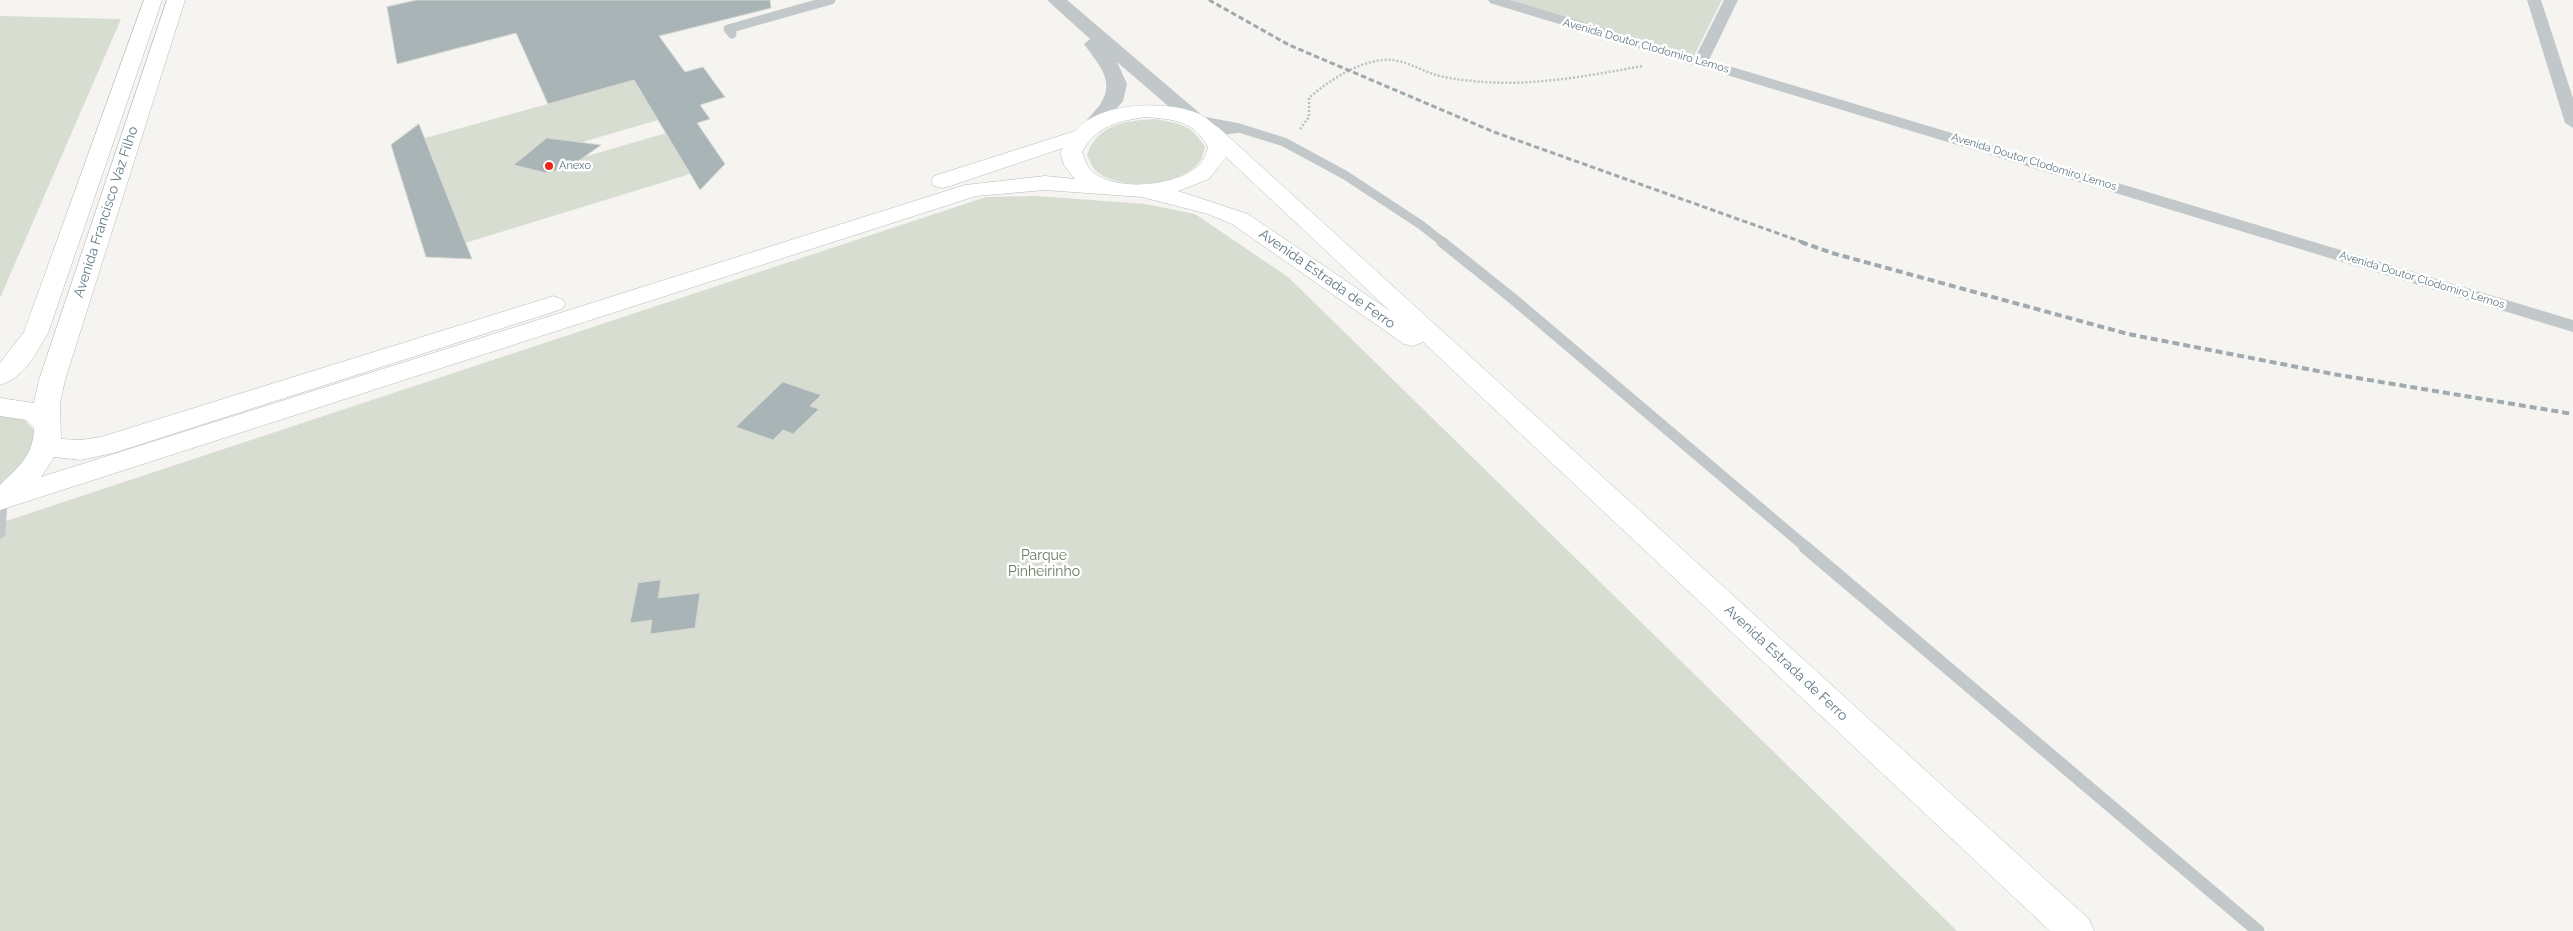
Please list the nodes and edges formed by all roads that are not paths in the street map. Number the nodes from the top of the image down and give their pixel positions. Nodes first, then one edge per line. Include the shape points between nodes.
1 (153, 0) edge
2 (176, 0) edge
3 (831, 0) edge
4 (1056, 0) edge
5 (1495, 0) edge
6 (1731, 0) edge
7 (2534, 0) edge
8 (1072, 15) junction
9 (732, 34) dead end
10 (1701, 61) junction
11 (2573, 123) edge
12 (1204, 126) junction
13 (1240, 128) junction
14 (1087, 130) junction
15 (1115, 189) junction
16 (1144, 191) junction
17 (2573, 326) edge
18 (0, 376) edge
19 (1496, 396) junction
20 (0, 407) edge
21 (48, 436) junction
22 (1, 500) edge
23 (0, 533) edge
24 (2076, 931) edge
25 (2258, 931) edge

1 - 18 main road, Avenida Francisco Vaz Filho via 36,333 14,366
2 - 21 main road, Avenida Francisco Vaz Filho via 52,380 47,403
3 - 9 lane via 728,29
4 - 8 street, Avenida Estrada de Ferro
5 - 10 street, Avenida Doutor Clodomiro Lemos
6 - 10 street
7 - 11 street
8 - 12 street, Avenida Estrada de Ferro
8 - 14 street, Avenida Estrada de Ferro via 1112,68 1118,86 1113,105
10 - 17 street, Avenida Doutor Clodomiro Lemos
12 - 13 lane
12 - 13 lane
12 - 14 main road, Avenida Estrada de Ferro via 1173,112 1146,110 1119,114
12 - 16 main road, Avenida Estrada de Ferro via 1219,147 1214,163 1198,177 1174,187
12 - 19 main road, Avenida Estrada de Ferro
13 - 25 lane via 1284,142 1345,175 1421,225 1512,298
14 - 15 main road, Avenida Estrada de Ferro via 1072,152 1076,167 1091,181
14 - 21 main road via 103,446 81,450
15 - 16 main road, Avenida Estrada de Ferro
15 - 22 main road via 1045,183 973,190
16 - 19 main road, Avenida Estrada de Ferro via 1210,206 1240,219
19 - 24 main road, Avenida Estrada de Ferro
20 - 21 main road via 34,412
21 - 22 main road via 31,471
22 - 23 lane

